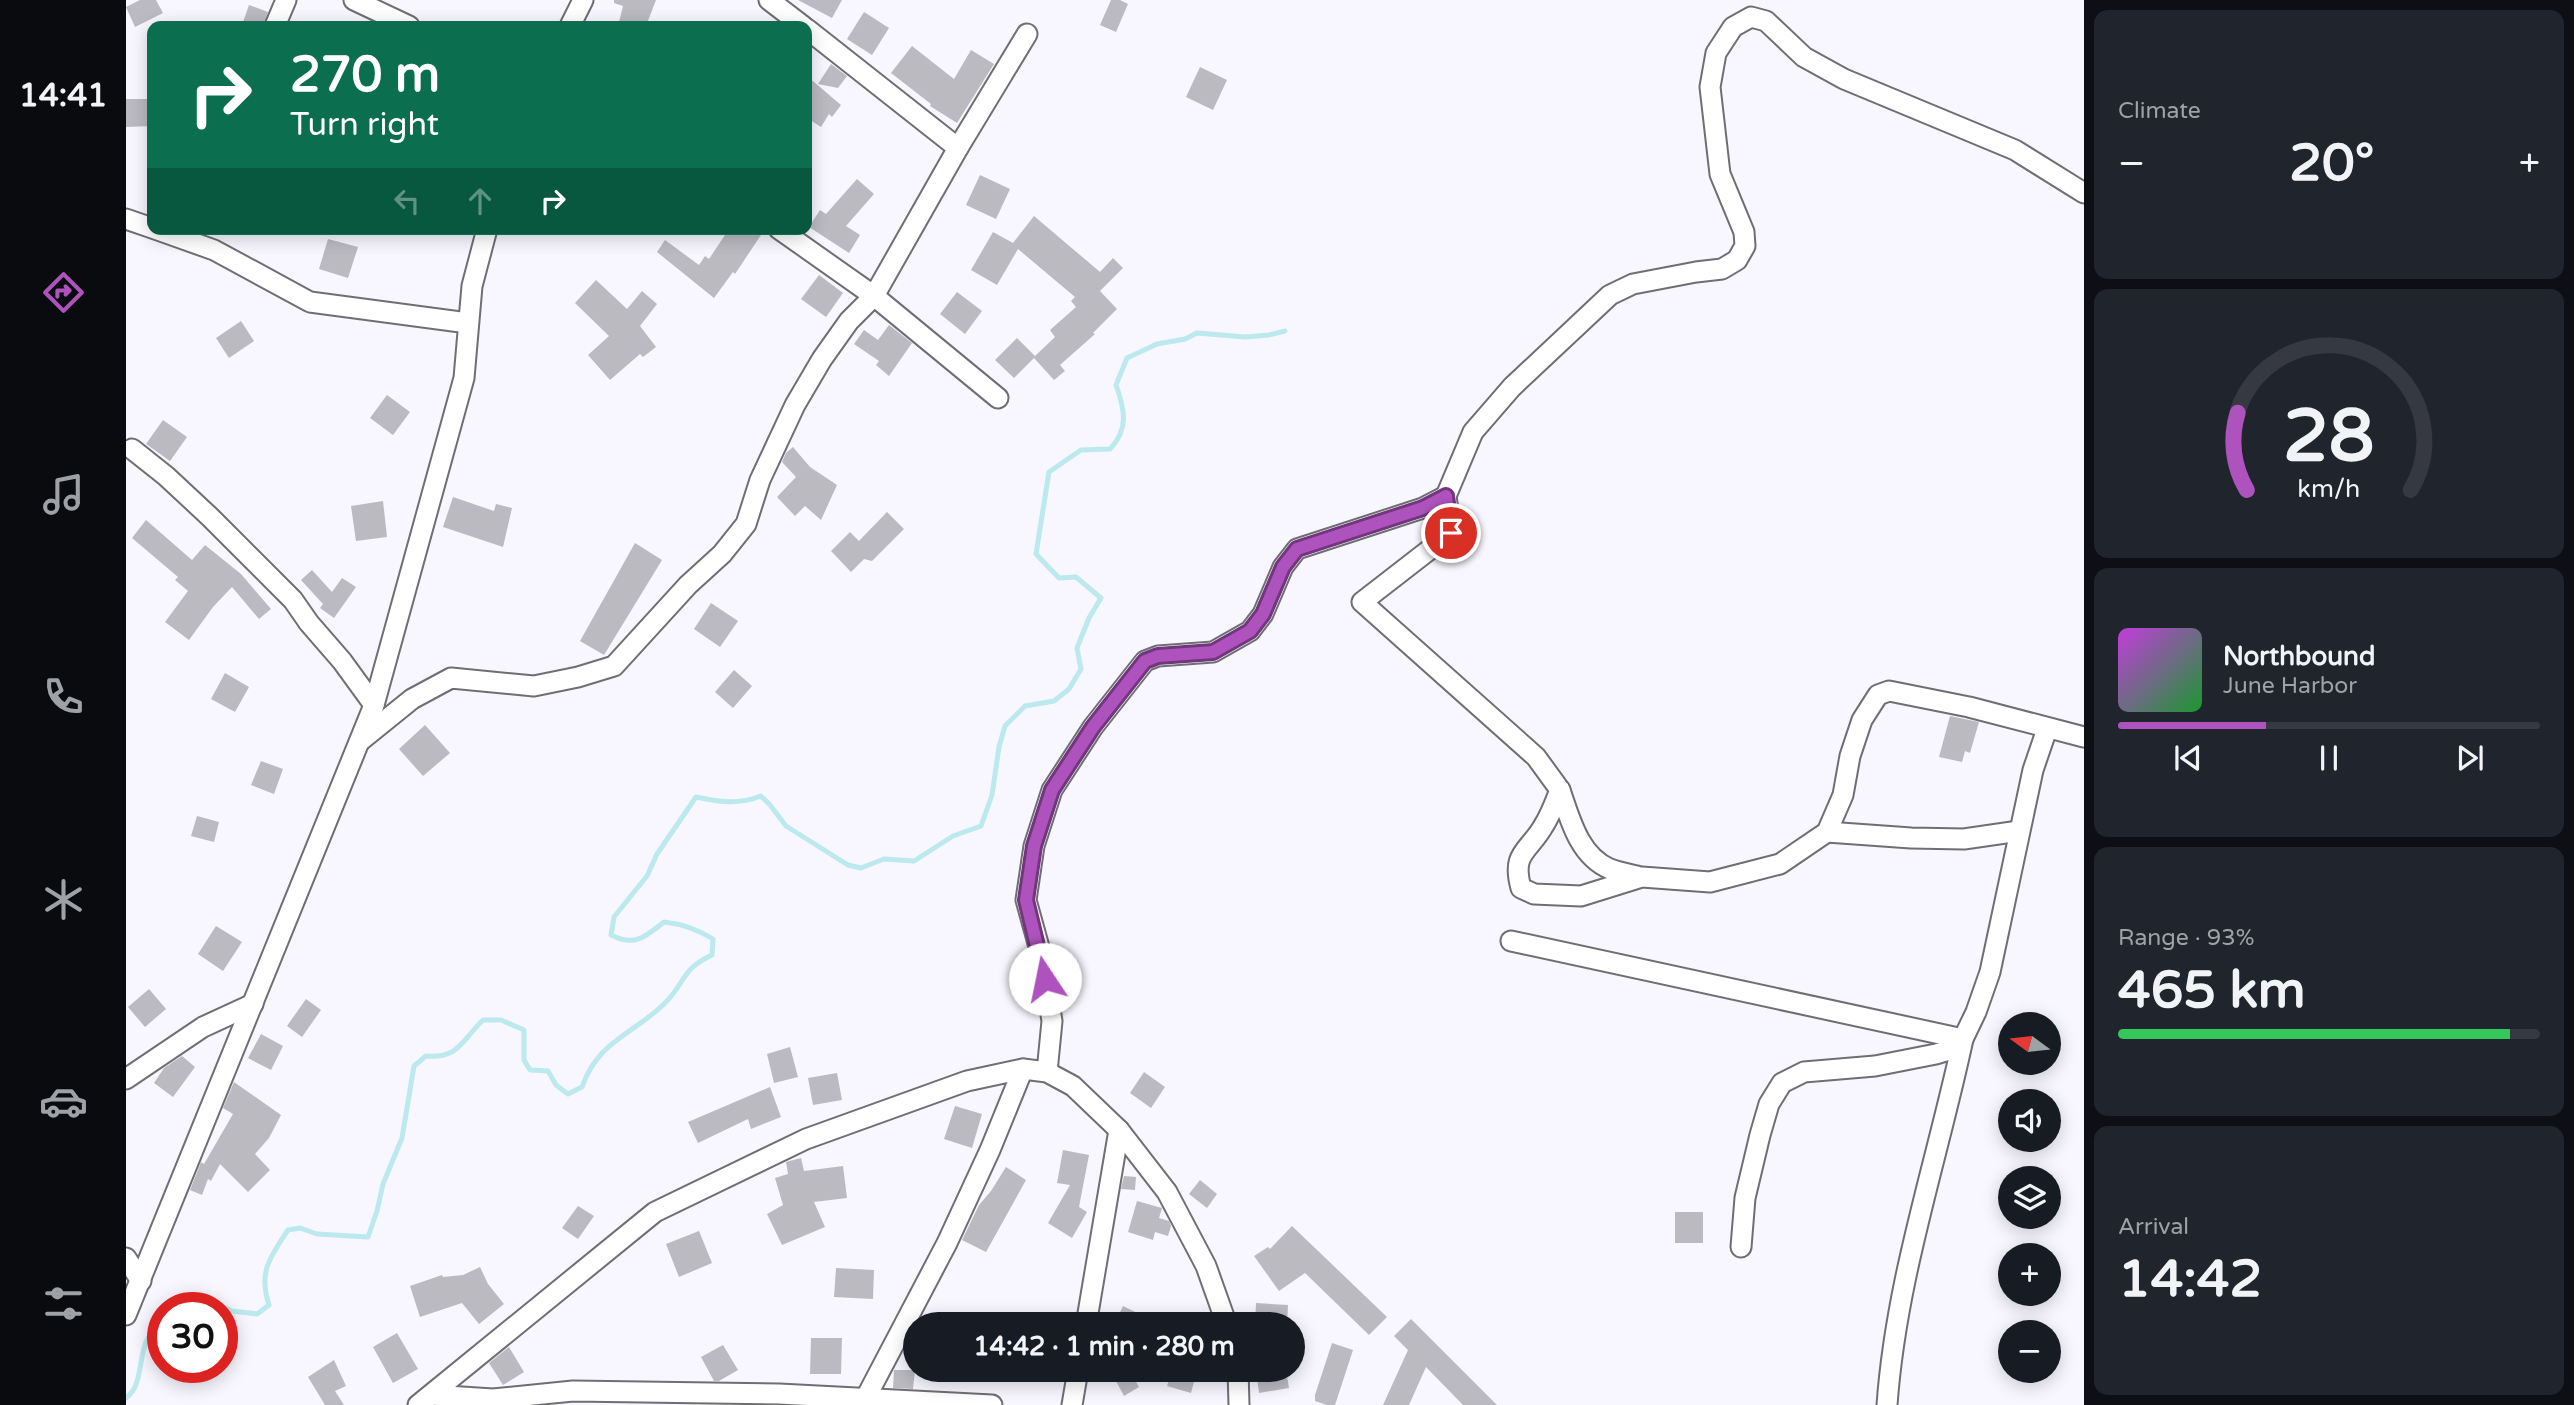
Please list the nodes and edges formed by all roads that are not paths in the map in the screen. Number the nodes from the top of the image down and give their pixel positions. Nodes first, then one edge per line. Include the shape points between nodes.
1 (286, 0) edge
2 (354, 0) edge
3 (583, 0) edge
4 (769, 0) edge
5 (277, 21) edge
6 (398, 21) edge
7 (572, 21) edge
8 (796, 21) edge
9 (812, 33) edge
10 (1027, 34) dead end
11 (958, 148) junction
12 (2084, 193) edge
13 (126, 219) edge
14 (147, 226) edge
15 (184, 235) edge
16 (485, 235) edge
17 (788, 235) edge
18 (874, 296) junction
19 (468, 323) junction
20 (998, 398) dead end
21 (132, 449) dead end
22 (1446, 496) junction
23 (374, 705) junction
24 (2047, 729) junction
25 (2084, 737) edge
26 (360, 741) junction
27 (1560, 790) junction
28 (2019, 831) junction
29 (1828, 832) junction
30 (1642, 877) junction
31 (1511, 941) dead end
32 (253, 1004) junction
33 (1963, 1038) junction
34 (1023, 1069) junction
35 (1047, 1072) junction
36 (126, 1079) edge
37 (1119, 1130) junction
38 (1741, 1247) dead end
39 (126, 1258) edge
40 (141, 1281) junction
41 (1088, 1312) edge
42 (1222, 1312) edge
43 (126, 1315) edge
44 (1076, 1382) edge
45 (1238, 1382) edge
46 (425, 1400) edge
47 (864, 1401) edge
48 (992, 1405) edge
49 (1072, 1405) edge
50 (1239, 1405) edge
51 (1887, 1405) edge

1 - 5 street
2 - 6 street
3 - 7 street
4 - 8 street
9 - 11 street
10 - 11 street
11 - 18 street
12 - 22 street via 2015,150 1844,79 1804,57 1766,21 1751,17 1733,27 1716,53 1710,87 1720,174 1744,232 1745,246 1737,260 1722,269 1633,284 1610,295 1512,387 1473,432
13 - 14 street
15 - 19 street via 310,302
16 - 19 street
17 - 18 street
18 - 20 street
18 - 26 street via 849,321 795,405 760,480 746,524 614,666 534,686 451,678 412,699
19 - 23 street via 464,377
21 - 23 street via 201,508 292,600
22 - 27 street via 1451,533 1362,602 1536,757
22 - 35 street via 1423,508 1297,549 1250,631 1213,652 1145,661 1093,727 1052,790 1034,846 1026,900 1052,1021
23 - 26 street
24 - 25 street
24 - 28 street
24 - 29 street via 1916,696 1889,691 1878,695 1862,720
26 - 32 street
27 - 30 street via 1587,853 1609,869
27 - 30 street via 1544,827 1522,854 1516,870 1521,888 1534,894 1581,896
28 - 29 street via 1964,839
28 - 33 street via 1992,962
29 - 30 street via 1780,864 1710,882
31 - 33 street
32 - 36 street via 203,1027
32 - 40 street
33 - 38 street via 1936,1054 1875,1066 1804,1072 1782,1083 1769,1104 1757,1148 1745,1198
33 - 51 street via 1907,1266
34 - 35 street
34 - 46 street via 967,1081 806,1139 656,1212
34 - 47 street via 947,1243
35 - 37 street via 1073,1086
37 - 41 street
37 - 42 street via 1167,1192 1206,1266
39 - 40 street
40 - 43 street
44 - 49 street
45 - 50 street
46 - 47 street via 573,1391
47 - 48 street

